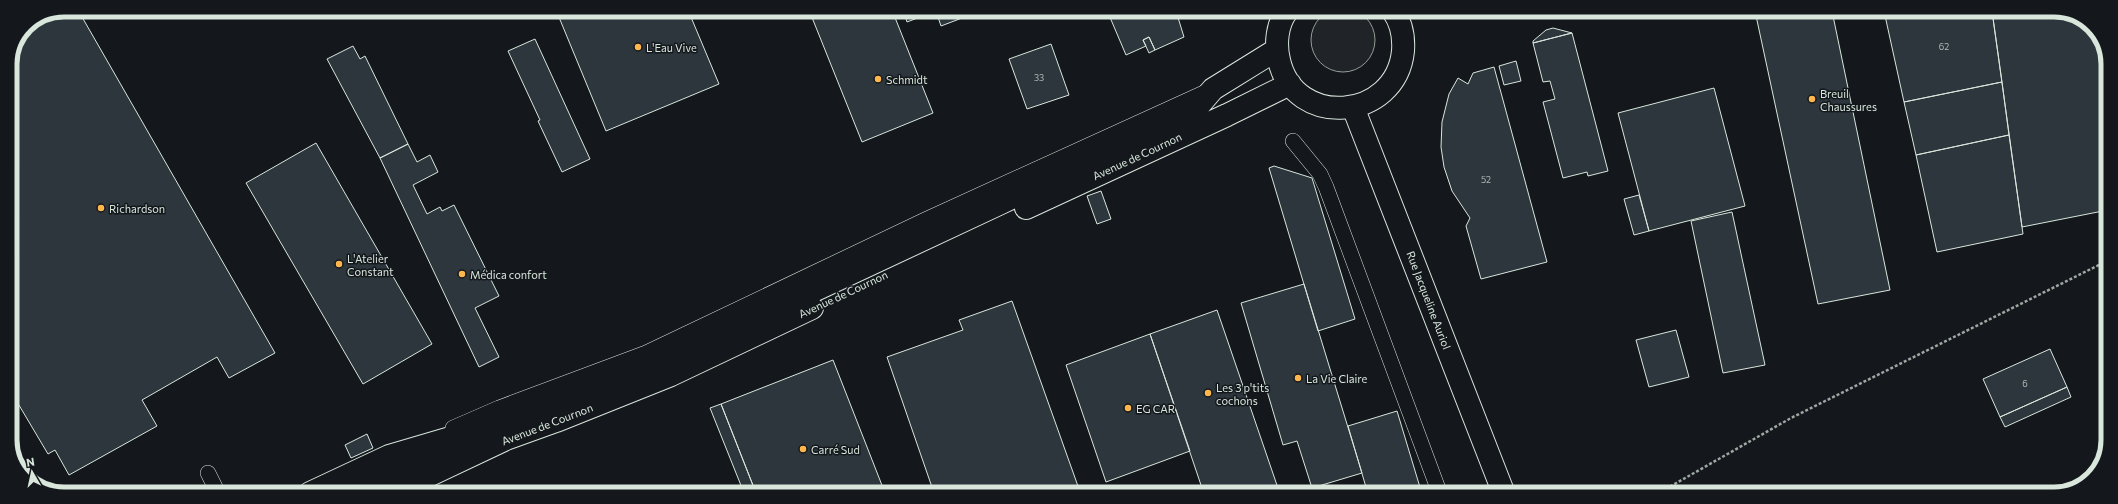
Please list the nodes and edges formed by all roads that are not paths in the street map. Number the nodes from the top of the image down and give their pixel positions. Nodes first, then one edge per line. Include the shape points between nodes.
1 (1283, 17) edge
2 (1401, 17) edge
3 (1276, 50) junction
4 (1290, 84) junction
5 (1213, 89) junction
6 (1353, 107) junction
7 (1293, 141) dead end
8 (508, 421) junction
9 (389, 456) junction
10 (208, 473) dead end
11 (215, 487) edge
12 (323, 487) edge
13 (364, 487) edge
14 (404, 487) edge
15 (1437, 487) edge
16 (1501, 487) edge

1 - 3 main road via 1276,39
2 - 6 main road via 1404,40 1402,63 1391,84 1374,99
3 - 4 main road via 1280,67
3 - 5 main road, Avenue de Cournon
4 - 6 main road via 1308,100 1331,108
4 - 14 main road, Avenue de Cournon via 671,375 506,438
5 - 8 main road, Avenue de Cournon via 1195,110 1001,203 638,373
5 - 9 lane via 925,220 646,353 499,408
6 - 16 main road, Rue Jacqueline Auriol
7 - 15 lane via 1320,174 1326,187
8 - 9 main road, Avenue de Cournon
8 - 13 main road, Avenue de Cournon
9 - 12 main road, Avenue de Cournon
10 - 11 lane

